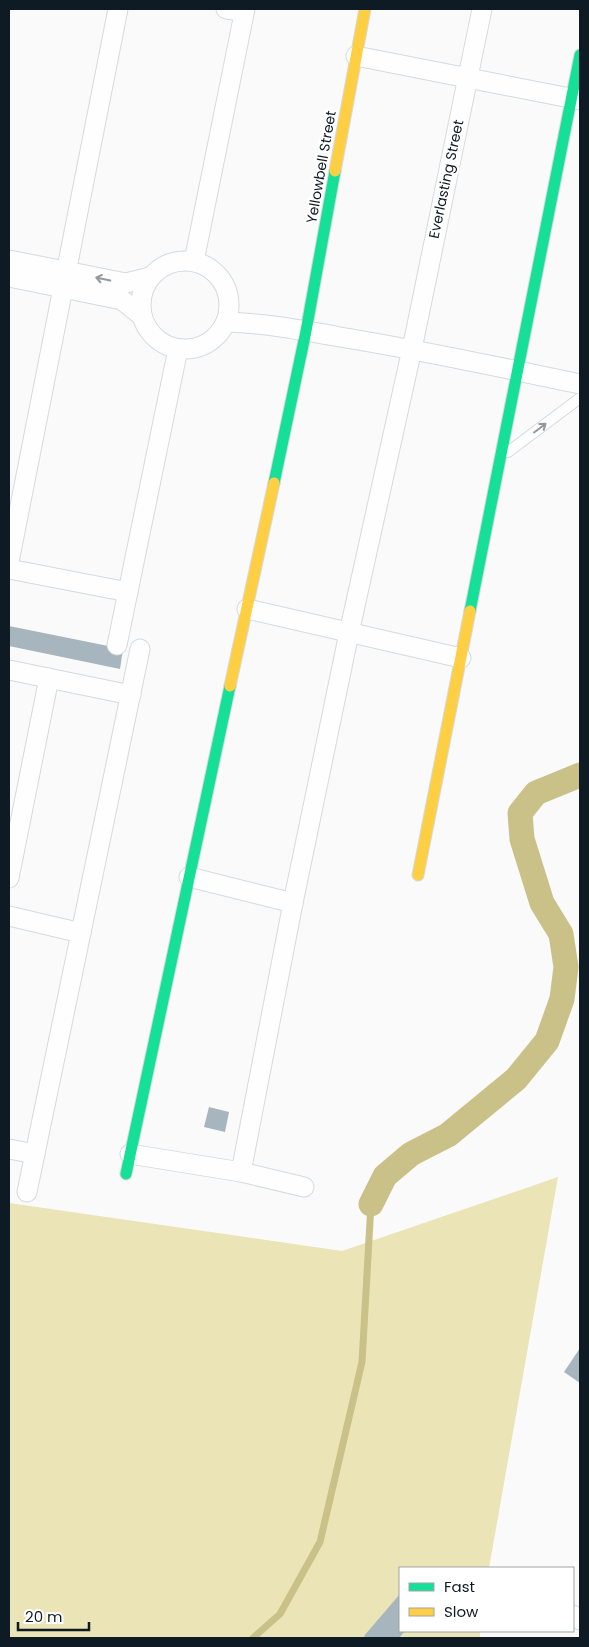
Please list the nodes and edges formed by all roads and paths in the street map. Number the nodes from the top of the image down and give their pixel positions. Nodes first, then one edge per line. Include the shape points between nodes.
1 (118, 9) edge
2 (365, 9) edge
3 (482, 9) edge
4 (238, 10) edge
5 (580, 55) edge
6 (356, 56) junction
7 (467, 78) junction
8 (576, 99) edge
9 (9, 260) edge
10 (194, 261) junction
11 (9, 277) edge
12 (150, 277) junction
13 (65, 280) junction
14 (229, 299) junction
15 (142, 316) junction
16 (226, 322) junction
17 (306, 331) junction
18 (412, 348) junction
19 (178, 349) junction
20 (518, 371) junction
21 (580, 384) edge
22 (580, 398) edge
23 (501, 457) junction
24 (9, 562) edge
25 (9, 569) edge
26 (128, 592) junction
27 (247, 610) junction
28 (349, 633) junction
29 (117, 645) dead end
30 (140, 649) dead end
31 (461, 658) junction
32 (9, 670) edge
33 (49, 678) junction
34 (131, 695) junction
35 (418, 875) dead end
36 (189, 877) junction
37 (9, 878) edge
38 (293, 903) junction
39 (9, 916) edge
40 (81, 933) junction
41 (9, 1149) edge
42 (35, 1154) junction
43 (130, 1154) junction
44 (241, 1172) junction
45 (126, 1174) dead end
46 (304, 1187) dead end
47 (27, 1192) dead end

1 - 13 street
2 - 6 street, Yellowbell Street
3 - 7 street, Everlasting Street
4 - 10 street
5 - 8 street
6 - 7 street
6 - 17 street, Yellowbell Street
7 - 8 street
7 - 18 street, Everlasting Street
8 - 20 street
9 - 13 street
10 - 12 street via 170,263
10 - 14 street via 221,279
11 - 13 street
12 -> 13 street via 126,283
12 - 15 street via 141,295
13 - 15 street via 122,300
13 - 24 street
14 - 16 street
14 - 17 street via 248,311
15 - 19 street via 155,338
16 - 17 street
16 - 19 street via 212,340 190,349
17 - 18 street
17 - 27 street, Yellowbell Street
18 - 20 street
18 - 28 street, Everlasting Street
19 - 26 street
20 - 21 street
20 - 23 street
23 -> 22 lane
23 - 31 street
25 - 26 street
26 - 29 street
27 - 28 street
27 - 36 street, Yellowbell Street
28 - 31 street
28 - 38 street, Everlasting Street
30 - 34 street
31 - 35 street
32 - 33 street
33 - 34 street
33 - 37 street
34 - 40 street
36 - 38 street
36 - 43 street, Yellowbell Street
38 - 44 street, Everlasting Street
39 - 40 street
40 - 42 street
41 - 42 street
42 - 47 street
43 - 44 street
43 - 45 street, Yellowbell Street
44 - 46 street

